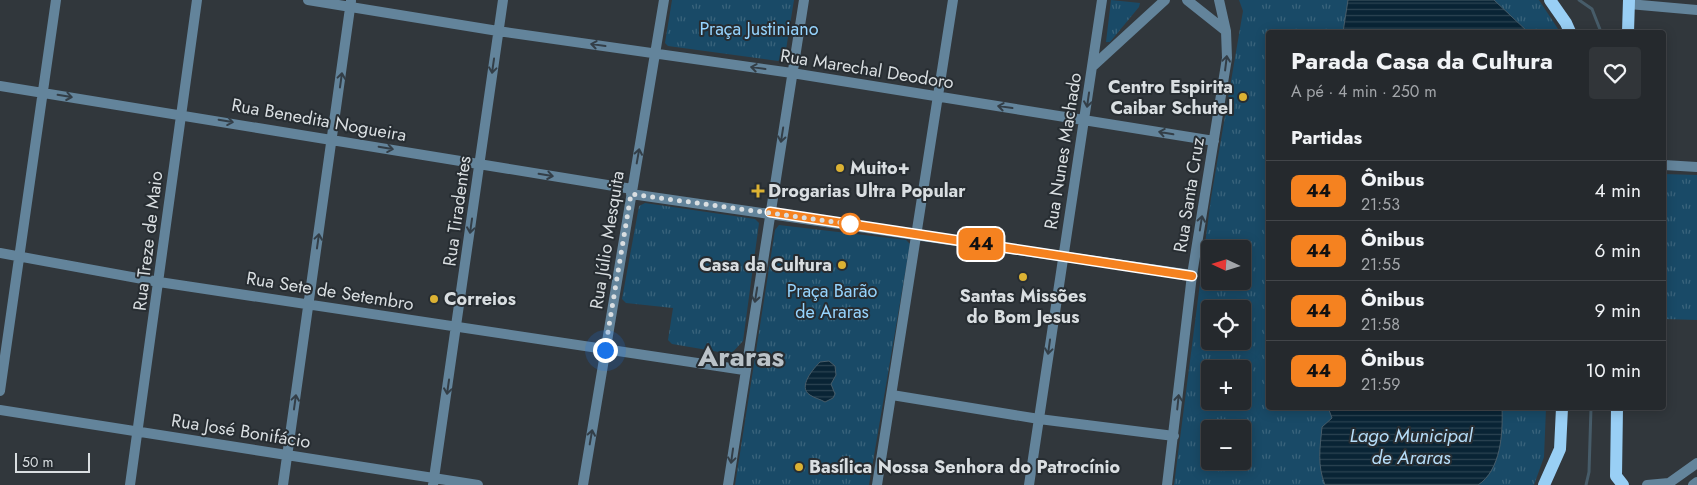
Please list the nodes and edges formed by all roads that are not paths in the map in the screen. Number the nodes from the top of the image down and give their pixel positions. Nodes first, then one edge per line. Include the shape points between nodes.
1 (56, 0) edge
2 (197, 0) edge
3 (308, 0) edge
4 (503, 0) edge
5 (664, 0) edge
6 (804, 0) edge
7 (953, 0) edge
8 (1102, 0) edge
9 (1165, 0) edge
10 (1187, 0) edge
11 (1219, 0) edge
12 (1550, 0) edge
13 (1629, 2) edge
14 (351, 3) edge
15 (1697, 10) edge
16 (1569, 30) edge
17 (1628, 30) edge
18 (498, 31) junction
19 (1226, 32) junction
20 (656, 53) junction
21 (1093, 66) junction
22 (792, 72) junction
23 (0, 86) edge
24 (43, 92) junction
25 (938, 97) junction
26 (180, 113) junction
27 (1085, 119) junction
28 (333, 139) junction
29 (1214, 141) junction
30 (480, 164) junction
31 (1666, 166) edge
32 (1697, 167) edge
33 (631, 191) junction
34 (770, 212) junction
35 (918, 235) junction
36 (0, 253) edge
37 (19, 256) junction
38 (1062, 257) junction
39 (1192, 276) junction
40 (160, 282) junction
41 (309, 304) junction
42 (456, 328) junction
43 (605, 350) junction
44 (744, 370) junction
45 (0, 391) edge
46 (892, 395) junction
47 (0, 410) edge
48 (1562, 410) edge
49 (1618, 410) edge
50 (1039, 419) junction
51 (139, 432) junction
52 (1174, 436) junction
53 (287, 455) junction
54 (1697, 463) edge
55 (1620, 480) edge
56 (434, 482) edge
57 (1697, 482) edge
58 (130, 485) edge
59 (282, 485) edge
60 (478, 485) edge
61 (583, 485) edge
62 (728, 485) edge
63 (877, 485) edge
64 (1030, 485) edge
65 (1167, 485) edge
66 (1544, 485) edge
67 (1647, 485) edge
68 (1693, 485) edge

1 - 24 street
2 - 26 street, Rua Treze de Maio
3 - 14 street, Rua Marechal Deodoro
4 - 18 street, Rua Tiradentes
5 - 20 street, Rua Júlio Mesquita
6 - 22 street
7 - 25 street
8 - 21 street, Rua Nunes Machado
9 - 21 street
10 - 19 street
11 - 19 street, Rua Santa Cruz
12 - 16 main road
13 - 15 street
13 - 17 main road
14 - 18 street, Rua Marechal Deodoro
28 -> 14 street
20 -> 18 street, Rua Marechal Deodoro
18 -> 30 street, Rua Tiradentes
29 -> 19 street, Rua Santa Cruz via 1227,58
22 -> 20 street, Rua Marechal Deodoro
33 -> 20 street, Rua Júlio Mesquita
21 -> 27 street, Rua Nunes Machado
22 - 25 street, Rua Marechal Deodoro
22 -> 34 street
23 - 24 street, Rua Benedita Nogueira
24 -> 26 street, Rua Benedita Nogueira
24 - 37 street
27 -> 25 street, Rua Marechal Deodoro
25 - 35 street
26 -> 28 street, Rua Benedita Nogueira
26 - 40 street, Rua Treze de Maio
29 -> 27 street, Rua Marechal Deodoro
27 - 38 street, Rua Nunes Machado
28 -> 30 street, Rua Benedita Nogueira
41 -> 28 street
39 -> 29 street, Rua Santa Cruz
30 -> 33 street, Rua Benedita Nogueira
30 -> 42 street, Rua Tiradentes
31 - 32 street
33 - 34 street, Rua Benedita Nogueira
33 - 43 street, Rua Júlio Mesquita
34 - 35 street, Rua Benedita Nogueira
34 -> 44 street
35 - 38 street, Rua Benedita Nogueira
35 - 46 street
36 - 37 street, Rua Sete de Setembro
37 - 40 street, Rua Sete de Setembro
37 - 45 street
38 - 39 street, Rua Benedita Nogueira
38 -> 50 street, Rua Nunes Machado
52 -> 39 street, Rua Santa Cruz
40 - 41 street, Rua Sete de Setembro
40 - 51 street, Rua Treze de Maio
41 - 42 street, Rua Sete de Setembro
53 -> 41 street
42 - 43 street, Rua Sete de Setembro
42 -> 56 street, Rua Tiradentes
43 - 44 street, Rua Sete de Setembro
61 -> 43 street, Rua Júlio Mesquita
44 -> 62 street
46 - 50 street
46 - 63 street
47 - 51 street, Rua José Bonifácio
48 - 66 main road via 1560,449
49 - 55 main road
50 - 52 street
50 - 64 street, Rua Nunes Machado
51 - 53 street, Rua José Bonifácio
51 - 58 street, Rua Treze de Maio
52 - 65 street, Rua Santa Cruz
53 - 56 street, Rua José Bonifácio
53 - 59 street
54 - 67 street via 1668,483
56 - 60 street, Rua José Bonifácio
57 - 68 street

